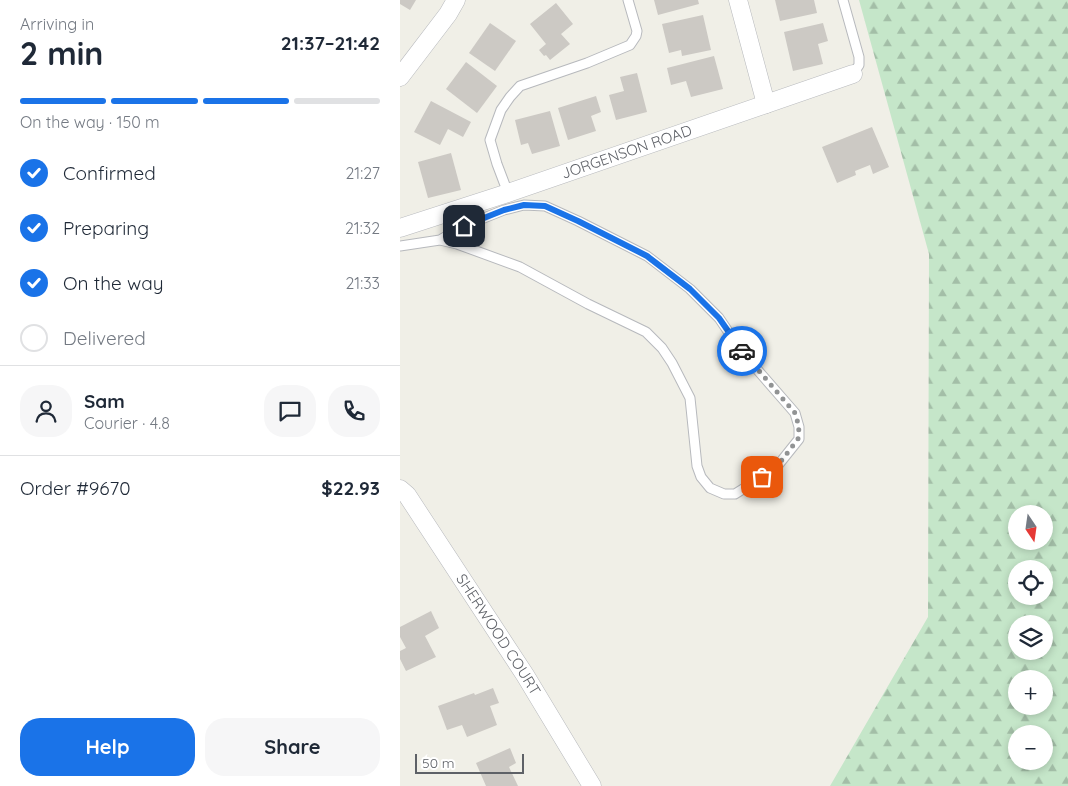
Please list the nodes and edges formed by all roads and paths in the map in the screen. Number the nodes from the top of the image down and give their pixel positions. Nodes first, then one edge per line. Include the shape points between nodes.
1 (456, 0) edge
2 (628, 0) edge
3 (738, 0) edge
4 (843, 0) edge
5 (853, 74) joint
6 (400, 76) edge
7 (766, 104) junction
8 (508, 193) junction
9 (400, 228) edge
10 (440, 240) junction
11 (400, 246) edge
12 (400, 489) edge
13 (592, 786) edge

1 - 6 street
2 - 8 lane via 637,31 630,45 520,86 501,110 490,140
3 - 7 street
4 - 5 lane via 859,57 859,65
5 - 7 street, JORGENSON ROAD
7 - 8 street, JORGENSON ROAD
8 - 9 street, JORGENSON ROAD
10 - 10 lane via 520,267 646,332 662,348 690,398 697,466 701,478 710,488 724,494 735,494 775,469 798,439 795,413 742,352 719,318 690,289 647,256 545,206 524,205 504,210
10 - 11 lane
12 - 13 street, SHERWOOD COURT via 525,675

